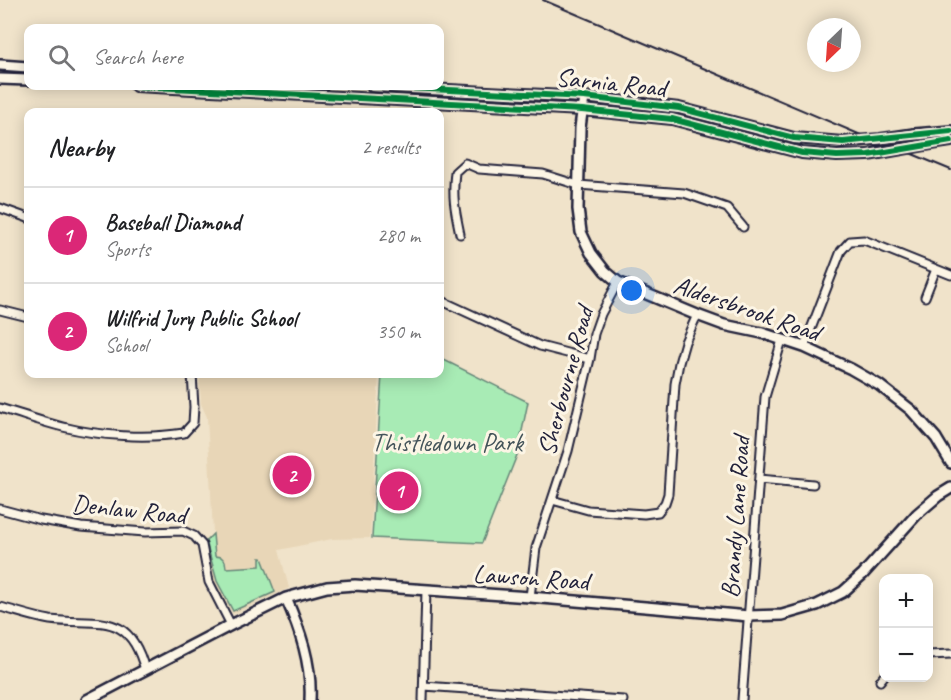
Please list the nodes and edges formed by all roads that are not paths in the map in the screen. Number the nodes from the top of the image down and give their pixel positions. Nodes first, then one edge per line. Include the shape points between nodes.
1 (0, 65) edge
2 (24, 67) edge
3 (0, 79) edge
4 (24, 80) edge
5 (210, 90) edge
6 (444, 90) edge
7 (584, 97) junction
8 (582, 110) junction
9 (951, 131) edge
10 (951, 141) edge
11 (578, 185) junction
12 (0, 208) edge
13 (24, 217) edge
14 (743, 227) dead end
15 (460, 234) dead end
16 (936, 269) junction
17 (951, 275) edge
18 (618, 282) junction
19 (925, 297) dead end
20 (444, 302) edge
21 (0, 310) edge
22 (697, 315) junction
23 (24, 316) edge
24 (782, 340) junction
25 (804, 347) junction
26 (590, 359) junction
27 (192, 378) edge
28 (0, 408) edge
29 (951, 463) edge
30 (759, 479) junction
31 (813, 484) dead end
32 (951, 488) edge
33 (552, 500) junction
34 (0, 509) edge
35 (426, 590) junction
36 (530, 597) junction
37 (286, 598) junction
38 (0, 607) edge
39 (749, 616) junction
40 (231, 625) junction
41 (951, 654) edge
42 (933, 655) edge
43 (145, 670) junction
44 (424, 686) junction
45 (87, 700) edge
46 (310, 700) edge
47 (423, 700) edge
48 (622, 700) edge
49 (742, 700) edge

1 - 2 street
3 - 4 street
5 - 8 street, Sarnia Road
6 - 7 street, Sarnia Road
7 - 8 street, Aldersbrook Road
7 - 9 street, Sarnia Road, bridge via 679,108 794,138 843,142
8 - 10 street, Sarnia Road, bridge via 672,119 802,153 837,156 868,155
8 - 11 street, Aldersbrook Road
11 - 14 street via 684,193 727,208
11 - 15 street via 543,174 479,169 465,163 454,172 453,199
11 - 18 street, Aldersbrook Road via 581,232 591,253
12 - 13 street
16 - 17 street
16 - 19 street
16 - 25 street via 864,240 850,241 841,251
18 - 22 street, Aldersbrook Road
18 - 26 street, Sherbourne Road via 601,314
20 - 26 street via 540,346
21 - 23 street
22 - 24 street, Aldersbrook Road
22 - 33 street via 679,363 668,494 658,512 588,510
24 - 25 street, Aldersbrook Road
24 - 30 street, Brandy Lane Road via 765,397
25 - 29 street, Aldersbrook Road via 879,385 911,410 936,438
26 - 33 street, Sherbourne Road
27 - 28 street via 193,423 184,433 170,436 116,435 64,427
30 - 31 street
30 - 39 street, Brandy Lane Road
32 - 39 street, Lawson Road via 917,514 843,591 817,605 782,615
33 - 36 street, Sherbourne Road via 536,548
34 - 40 street, Denlaw Road via 81,527 183,531 194,536 202,545 209,582
35 - 36 street, Lawson Road
35 - 37 street, Lawson Road via 355,585 327,587
35 - 44 street
36 - 39 street, Lawson Road
37 - 40 street, Lawson Road
37 - 46 street via 300,630 309,668
38 - 43 street via 49,620 116,626 129,635
39 - 49 street, Brandy Lane Road
40 - 43 street, Lawson Road
41 - 42 street
43 - 45 street, Lawson Road
44 - 47 street
44 - 48 street

